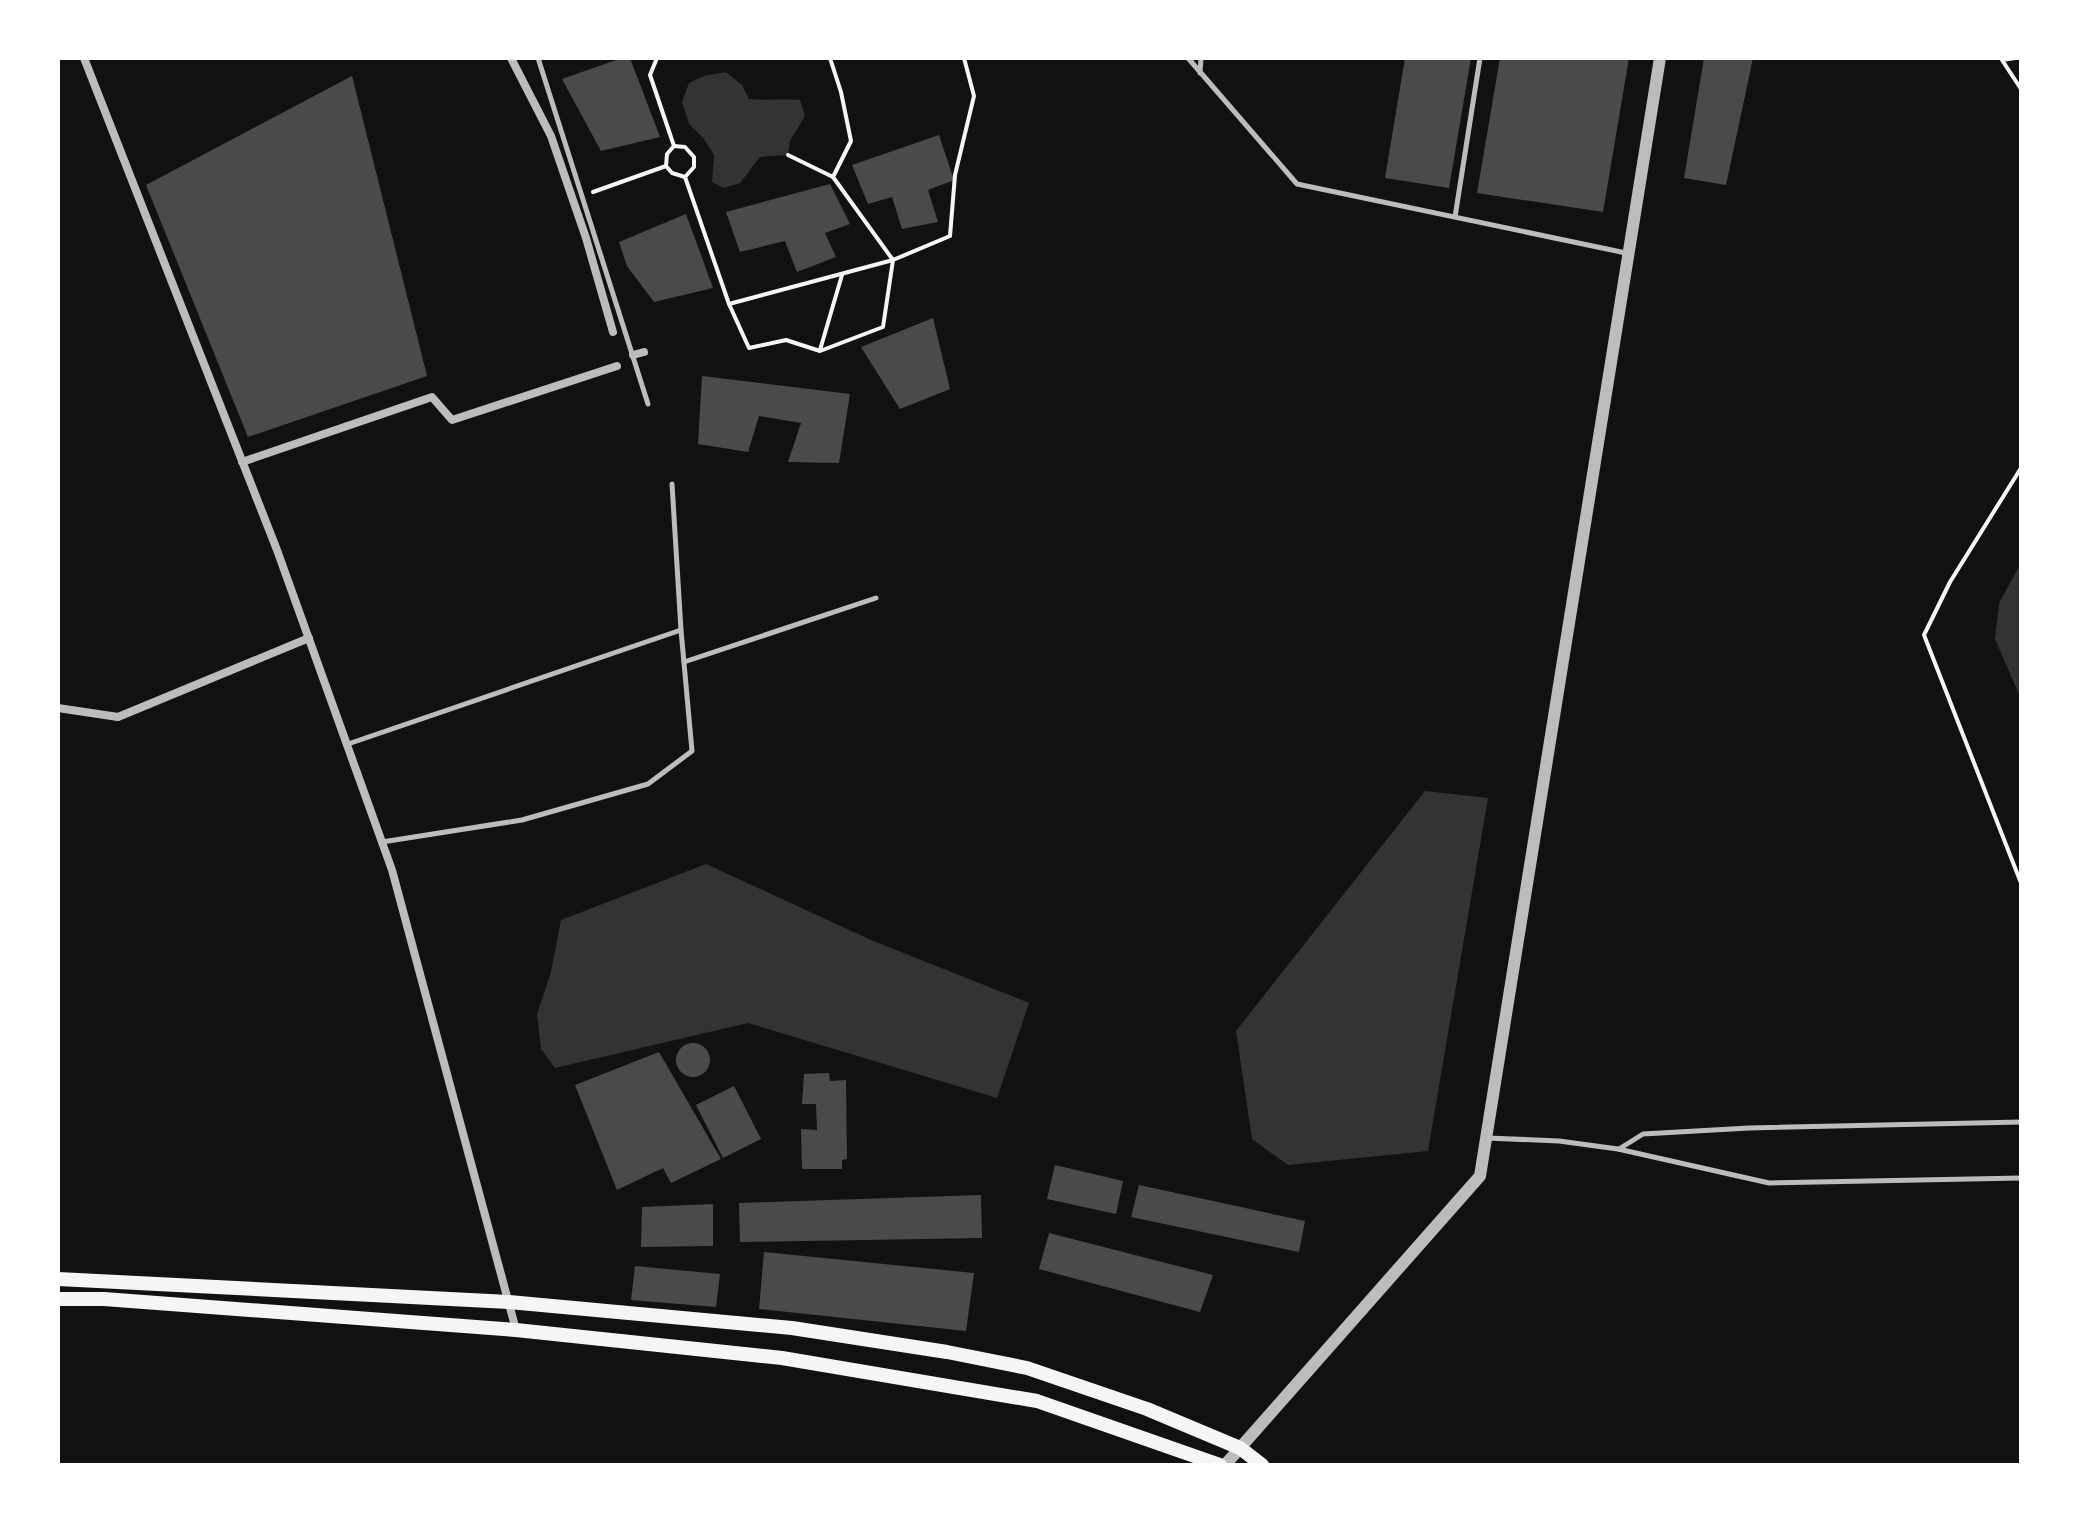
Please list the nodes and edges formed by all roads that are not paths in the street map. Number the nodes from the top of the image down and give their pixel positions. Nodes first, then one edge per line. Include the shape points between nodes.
1 (84, 58) edge
2 (511, 58) edge
3 (538, 58) edge
4 (1188, 58) edge
5 (1201, 58) edge
6 (1480, 58) edge
7 (1660, 58) edge
8 (1200, 76) junction
9 (1455, 217) junction
10 (1629, 253) junction
11 (613, 332) dead end
12 (644, 352) dead end
13 (633, 355) junction
14 (617, 366) dead end
15 (648, 404) dead end
16 (242, 462) junction
17 (672, 484) dead end
18 (876, 598) dead end
19 (681, 630) junction
20 (309, 638) junction
21 (684, 662) junction
22 (58, 708) edge
23 (347, 744) junction
24 (382, 842) junction
25 (2021, 1122) edge
26 (1486, 1138) junction
27 (1618, 1149) junction
28 (2021, 1178) edge
29 (58, 1279) edge
30 (58, 1299) edge
31 (509, 1302) junction
32 (516, 1330) junction
33 (1240, 1448) junction
34 (1222, 1465) edge
35 (1262, 1465) edge

1 - 16 street
2 - 11 street via 551,136
3 - 13 lane
4 - 8 lane
5 - 8 lane
6 - 9 lane
7 - 10 street
8 - 9 lane via 1297,184
9 - 10 lane
10 - 26 street
12 - 13 street
13 - 15 lane
14 - 16 street via 452,420 432,397
16 - 20 street
17 - 19 lane
18 - 21 lane
19 - 21 lane
19 - 23 lane
20 - 22 street via 118,717
20 - 23 street
21 - 24 lane via 692,751 648,784 522,820
23 - 24 street
24 - 31 street
25 - 27 lane via 1643,1134
26 - 27 lane
26 - 33 street via 1480,1176
27 - 28 lane via 1769,1183
29 - 31 main road
30 - 32 main road
31 - 32 street
31 - 33 main road via 792,1328 947,1352 1027,1368
32 - 34 main road via 782,1358 1037,1401
33 - 34 street
33 - 35 main road

